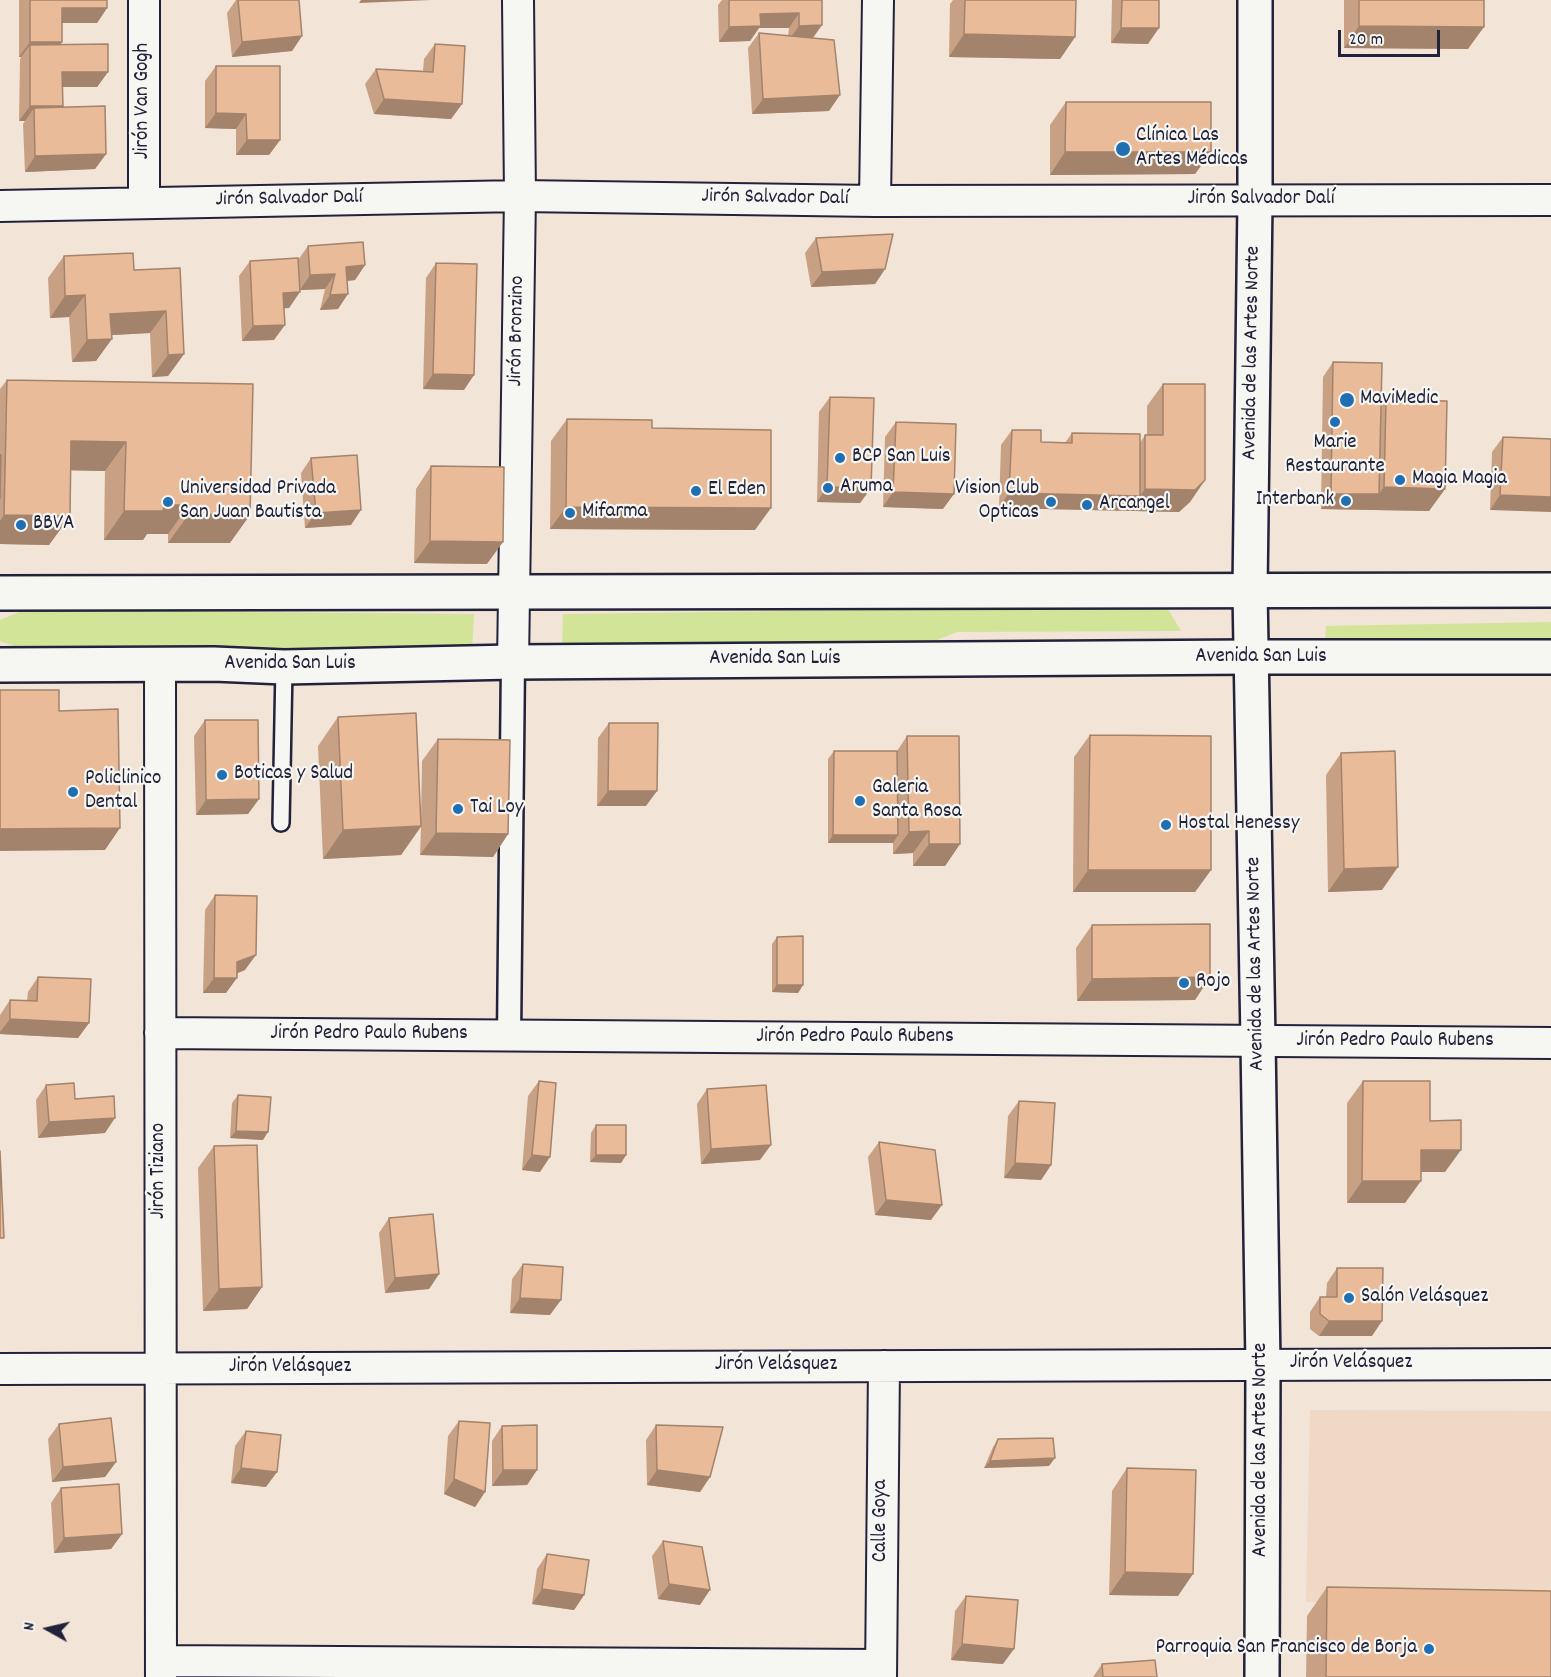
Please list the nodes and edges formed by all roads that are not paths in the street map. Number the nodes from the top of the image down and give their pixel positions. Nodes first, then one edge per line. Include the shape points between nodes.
1 (144, 0) edge
2 (518, 0) edge
3 (878, 0) edge
4 (1255, 0) edge
5 (520, 196) junction
6 (1255, 200) junction
7 (1551, 200) edge
8 (875, 201) junction
9 (144, 202) junction
10 (0, 206) edge
11 (1551, 590) edge
12 (514, 591) junction
13 (1250, 591) junction
14 (0, 593) edge
15 (1252, 657) junction
16 (1551, 657) edge
17 (513, 662) junction
18 (0, 665) edge
19 (160, 665) junction
20 (284, 667) junction
21 (281, 824) dead end
22 (160, 1033) junction
23 (509, 1036) junction
24 (1258, 1041) junction
25 (1551, 1042) edge
26 (1551, 1364) edge
27 (1263, 1365) junction
28 (884, 1366) junction
29 (161, 1368) junction
30 (0, 1369) edge
31 (161, 1669) edge
32 (881, 1671) edge
33 (1262, 1677) edge

1 - 9 street, Jirón Van Gogh
2 - 5 street, Jirón Bronzino
3 - 8 street
4 - 6 main road, Avenida de las Artes Norte
5 - 8 street, Jirón Salvador Dalí
5 - 9 street, Jirón Salvador Dalí
5 - 12 street, Jirón Bronzino
6 - 7 street, Jirón Salvador Dalí
6 - 8 street, Jirón Salvador Dalí
6 - 13 main road, Avenida de las Artes Norte
9 - 10 street, Jirón Salvador Dalí
11 - 13 main road
12 - 13 main road
12 - 14 main road
12 - 17 street, Jirón Bronzino
13 - 15 main road, Avenida de las Artes Norte
15 - 16 main road, Avenida San Luis
15 - 17 main road, Avenida San Luis
15 - 24 main road, Avenida de las Artes Norte
17 - 20 main road, Avenida San Luis
17 - 23 street
18 - 19 main road, Avenida San Luis
19 - 20 main road, Avenida San Luis
19 - 22 street, Jirón Tiziano
20 - 21 lane
22 - 23 street, Jirón Pedro Paulo Rubens
22 - 29 street, Jirón Tiziano
23 - 24 street, Jirón Pedro Paulo Rubens
24 - 25 street, Jirón Pedro Paulo Rubens
24 - 27 main road, Avenida de las Artes Norte
26 - 27 street, Jirón Velásquez
27 - 28 street, Jirón Velásquez
27 - 33 main road, Avenida de las Artes Norte
28 - 29 street, Jirón Velásquez
28 - 32 street, Calle Goya
29 - 30 street, Jirón Velásquez
29 - 31 street, Jirón Tiziano
31 - 32 street

